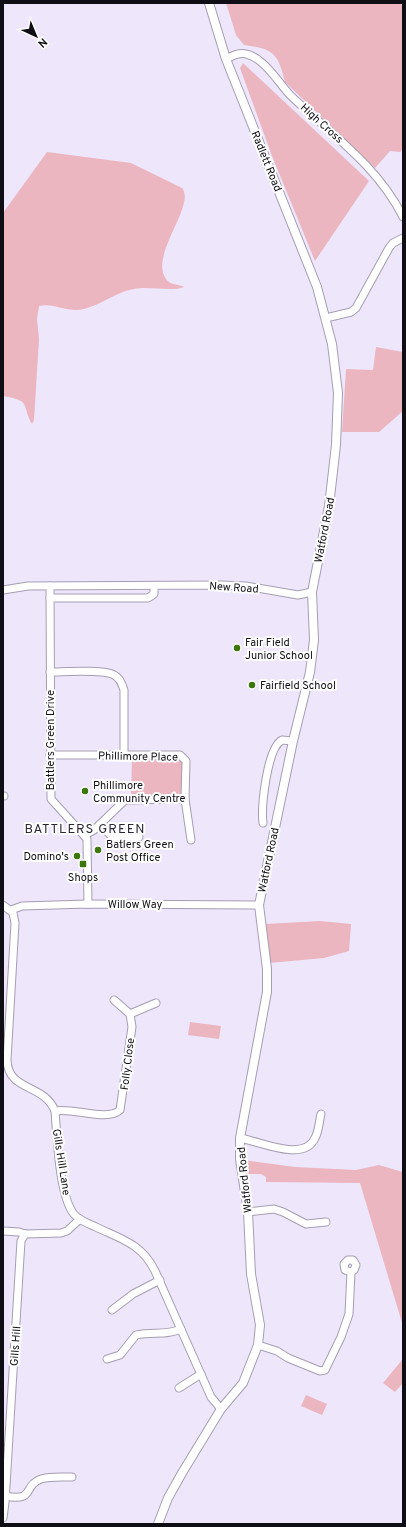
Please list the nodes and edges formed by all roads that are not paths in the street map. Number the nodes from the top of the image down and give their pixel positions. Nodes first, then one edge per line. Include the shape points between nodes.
1 (209, 3) edge
2 (226, 59) junction
3 (403, 217) edge
4 (403, 238) edge
5 (326, 318) junction
6 (50, 586) junction
7 (154, 586) junction
8 (3, 590) edge
9 (312, 592) junction
10 (50, 598) junction
11 (50, 672) junction
12 (293, 741) junction
13 (50, 756) junction
14 (124, 756) junction
15 (185, 799) junction
16 (263, 823) dead end
17 (100, 824) junction
18 (85, 835) junction
19 (139, 837) dead end
20 (191, 840) dead end
21 (88, 904) junction
22 (3, 905) edge
23 (259, 905) junction
24 (11, 910) junction
25 (114, 1000) dead end
26 (3, 1002) edge
27 (11, 1003) junction
28 (156, 1003) dead end
29 (130, 1014) junction
30 (55, 1111) junction
31 (321, 1114) dead end
32 (240, 1138) junction
33 (248, 1212) junction
34 (80, 1219) junction
35 (326, 1222) dead end
36 (3, 1231) edge
37 (24, 1234) junction
38 (351, 1272) dead end
39 (160, 1280) junction
40 (112, 1310) dead end
41 (181, 1329) junction
42 (258, 1345) junction
43 (107, 1359) dead end
44 (201, 1374) junction
45 (179, 1388) dead end
46 (221, 1409) junction
47 (72, 1477) dead end
48 (5, 1496) junction
49 (3, 1518) edge
50 (158, 1524) edge

1 - 2 main road, Radlett Road
2 - 3 street, High Cross via 246,53 270,70 290,94 356,152 395,202
2 - 5 main road, Radlett Road via 306,258
4 - 5 street via 389,248 356,308 351,312
5 - 9 main road, Watford Road via 336,365 337,430 329,506
6 - 7 street, New Road
6 - 8 street, New Road
6 - 10 street, Battlers Green Drive
7 - 9 street, New Road via 221,585 246,586 298,595
7 - 10 street via 154,594 148,598
9 - 12 main road, Watford Road via 314,640 310,672
10 - 11 street, Battlers Green Drive
11 - 13 street, Battlers Green Drive
11 - 14 street via 106,672 120,680 124,690
12 - 16 street, Watford Road via 282,740 277,745 266,774
12 - 23 main road, Watford Road
13 - 14 street, Phillimore Place
13 - 18 street, Battlers Green Drive via 51,799
14 - 15 street, Phillimore Place via 182,756 186,761
15 - 17 street via 125,800
15 - 20 street, Phillimore Place
17 - 18 street
17 - 19 street via 112,837
18 - 21 street via 88,842
21 - 23 street, Willow Way
21 - 24 street, Willow Way via 22,906
22 - 24 street
23 - 32 main road, Watford Road via 267,970 267,992
24 - 27 street via 15,922
25 - 29 street
26 - 27 street
27 - 30 street via 7,1060 9,1071 18,1082 43,1095
28 - 29 street
29 - 30 street, Folly Close via 132,1027 122,1106 117,1113 109,1116 68,1110
30 - 34 street, Gills Hill Lane via 61,1170 68,1202 74,1214
31 - 32 street via 316,1138 303,1149 273,1148 254,1140
32 - 33 main road, Watford Road via 240,1159
33 - 35 street via 274,1209 306,1224
33 - 42 main road, Watford Road via 251,1274 260,1325
34 - 37 street via 68,1231 61,1233
34 - 39 street, Gills Hill Lane via 140,1249 151,1262
36 - 37 street
37 - 48 street, Gills Hill via 21,1240
38 - 42 street via 349,1314 325,1370 320,1371 288,1358 277,1350
39 - 40 street via 133,1294
39 - 41 street, Gills Hill Lane
41 - 43 street via 167,1334 136,1335 120,1355
41 - 44 street, Gills Hill Lane
42 - 46 main road, Watford Road via 243,1383
44 - 45 street
44 - 46 street, Gills Hill Lane via 211,1397
46 - 50 main road, Watford Road via 174,1485
47 - 48 street via 41,1479 34,1483 23,1498
48 - 49 street, Gills Hill

